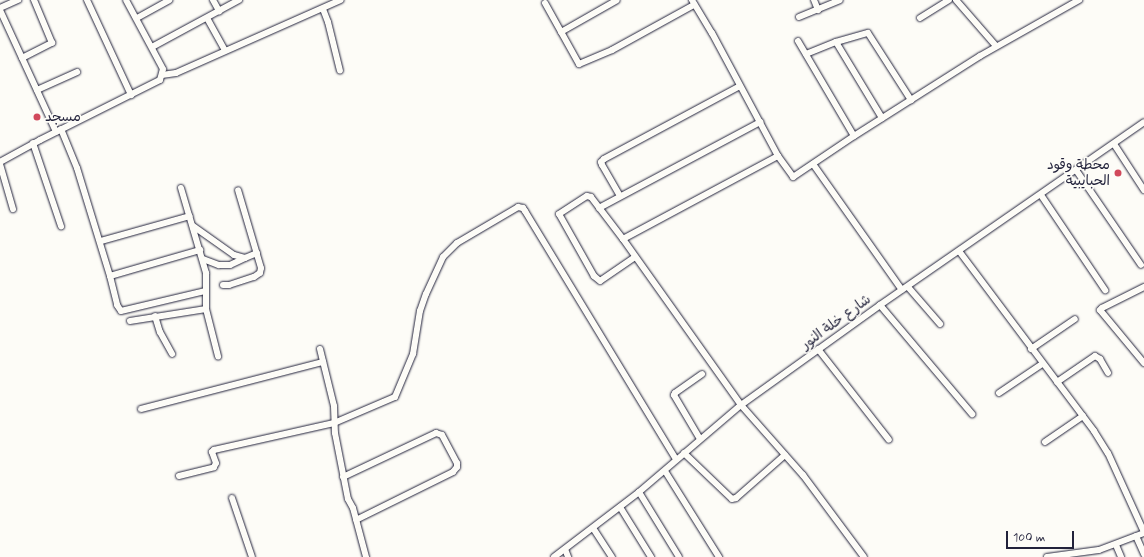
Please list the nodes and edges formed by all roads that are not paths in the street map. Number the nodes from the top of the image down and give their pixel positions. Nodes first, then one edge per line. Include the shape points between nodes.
1 (18, 0) edge
2 (34, 0) edge
3 (87, 0) edge
4 (126, 0) edge
5 (169, 0) edge
6 (213, 0) edge
7 (239, 0) edge
8 (341, 0) edge
9 (617, 0) edge
10 (814, 0) edge
11 (840, 0) edge
12 (949, 0) edge
13 (956, 0) edge
14 (1079, 0) edge
15 (693, 2) edge
16 (546, 3) dead end
17 (606, 3) edge
18 (0, 9) edge
19 (323, 9) junction
20 (818, 10) junction
21 (219, 11) junction
22 (799, 17) dead end
23 (137, 18) junction
24 (207, 18) junction
25 (920, 18) dead end
26 (561, 32) junction
27 (798, 41) dead end
28 (836, 42) junction
29 (996, 46) junction
30 (152, 47) junction
31 (225, 50) junction
32 (806, 54) junction
33 (22, 58) junction
34 (340, 71) dead end
35 (77, 72) dead end
36 (162, 75) junction
37 (740, 86) junction
38 (37, 90) junction
39 (131, 95) junction
40 (911, 100) junction
41 (882, 118) junction
42 (760, 122) junction
43 (1144, 122) edge
44 (59, 131) junction
45 (854, 136) junction
46 (33, 143) junction
47 (1114, 144) junction
48 (778, 156) junction
49 (0, 163) edge
50 (814, 164) junction
51 (1076, 170) junction
52 (181, 188) dead end
53 (238, 190) dead end
54 (1144, 190) edge
55 (1041, 195) junction
56 (620, 196) junction
57 (599, 208) junction
58 (13, 209) dead end
59 (190, 216) junction
60 (61, 226) dead end
61 (193, 226) junction
62 (623, 240) junction
63 (101, 241) junction
64 (200, 250) junction
65 (959, 252) junction
66 (257, 253) junction
67 (635, 257) junction
68 (246, 258) junction
69 (203, 259) junction
70 (1141, 265) dead end
71 (110, 276) junction
72 (223, 285) dead end
73 (1144, 287) edge
74 (905, 288) junction
75 (1105, 290) dead end
76 (205, 291) junction
77 (880, 305) junction
78 (206, 309) junction
79 (155, 316) junction
80 (1075, 318) dead end
81 (130, 321) dead end
82 (940, 324) dead end
83 (320, 349) dead end
84 (818, 349) junction
85 (1031, 349) junction
86 (172, 354) dead end
87 (218, 356) dead end
88 (323, 362) junction
89 (1144, 362) edge
90 (1042, 364) junction
91 (1108, 373) dead end
92 (702, 374) dead end
93 (1056, 382) junction
94 (999, 393) dead end
95 (741, 405) junction
96 (141, 409) dead end
97 (972, 414) dead end
98 (1082, 416) junction
99 (334, 423) junction
100 (700, 439) junction
101 (889, 440) dead end
102 (1045, 442) dead end
103 (684, 453) junction
104 (785, 455) junction
105 (676, 459) junction
106 (664, 471) junction
107 (179, 476) dead end
108 (343, 477) junction
109 (639, 492) junction
110 (232, 498) dead end
111 (620, 507) junction
112 (356, 520) junction
113 (593, 528) junction
114 (1144, 532) edge
115 (1136, 536) junction
116 (1116, 545) junction
117 (565, 549) junction
118 (1144, 554) edge
119 (252, 557) edge
120 (366, 557) edge
121 (554, 557) edge
122 (568, 557) edge
123 (612, 557) edge
124 (651, 557) edge
125 (679, 557) edge
126 (719, 557) edge
127 (864, 557) edge
128 (1047, 557) edge
129 (1121, 557) edge

1 - 18 street
2 - 33 street via 52,43
3 - 39 street
4 - 23 street
5 - 23 street
6 - 21 street
7 - 21 street
8 - 19 street
9 - 17 street
10 - 20 street
11 - 20 street
12 - 25 street
13 - 29 street
14 - 29 street
15 - 26 street via 612,50 579,64
15 - 37 street
16 - 26 street
17 - 26 street
18 - 33 street
19 - 31 street
19 - 34 street
20 - 22 street
21 - 24 street
23 - 30 street
24 - 30 street
24 - 31 street
27 - 32 street
28 - 32 street
28 - 40 street via 868,33
28 - 41 street
29 - 40 street
30 - 36 street via 163,69
31 - 36 street via 176,73
32 - 45 street
33 - 38 street
35 - 38 street
36 - 39 street via 155,84
37 - 42 street
37 - 56 street via 604,159 602,165
38 - 44 street
39 - 44 street
40 - 41 street
41 - 45 street
42 - 48 street
42 - 56 street
43 - 47 street, شارع خلة النور
44 - 46 street
44 - 63 street via 78,168
45 - 50 street
46 - 49 street
46 - 60 street
47 - 51 street, شارع خلة النور
47 - 54 street
48 - 50 street via 794,177
48 - 62 street
49 - 58 street
50 - 74 street
51 - 55 street, شارع خلة النور
51 - 70 street
52 - 59 street
53 - 66 street
55 - 65 street, شارع خلة النور
55 - 75 street
56 - 57 street
57 - 62 street
57 - 67 street via 587,196 559,214 594,276 600,281
59 - 61 street
59 - 63 street
61 - 64 street
61 - 68 street via 234,256
62 - 67 street
63 - 71 street
64 - 69 street
64 - 71 street
65 - 74 street, شارع خلة النور
65 - 85 street
66 - 68 street
66 - 72 street via 260,273 249,279
67 - 95 street
68 - 69 street via 230,265 219,265
69 - 76 street via 207,282
71 - 76 street via 117,305 121,310
73 - 89 street via 1100,310
74 - 77 street, شارع خلة النور
74 - 82 street
76 - 78 street
77 - 84 street, شارع خلة النور
77 - 97 street
78 - 79 street
78 - 87 street
79 - 81 street
79 - 86 street
80 - 85 street
83 - 88 street
84 - 95 street, شارع خلة النور
84 - 101 street
85 - 90 street
88 - 96 street
88 - 99 street via 334,406
90 - 93 street
90 - 94 street
91 - 93 street via 1100,359 1095,356
92 - 100 street via 674,395
93 - 98 street
95 - 100 street, شارع خلة النور
95 - 104 street
98 - 102 street
98 - 114 street via 1108,453
99 - 105 street via 395,397 413,354 420,311 442,257 457,244 518,207 525,211
99 - 107 street via 214,450 214,467
99 - 108 street
100 - 103 street, شارع خلة النور
103 - 104 street via 732,499
103 - 105 street, شارع خلة النور
104 - 127 street
105 - 106 street, شارع خلة النور
106 - 109 street, شارع خلة النور
106 - 126 street
108 - 112 street
108 - 112 street via 436,433 442,435 457,463 453,472
109 - 111 street, شارع خلة النور
109 - 125 street
110 - 119 street
111 - 113 street, شارع خلة النور
111 - 124 street
112 - 120 street
113 - 117 street, شارع خلة النور
113 - 123 street
114 - 115 street
115 - 116 street
115 - 118 street
116 - 128 street via 1099,550
116 - 129 street
117 - 121 street, شارع خلة النور
117 - 122 street

